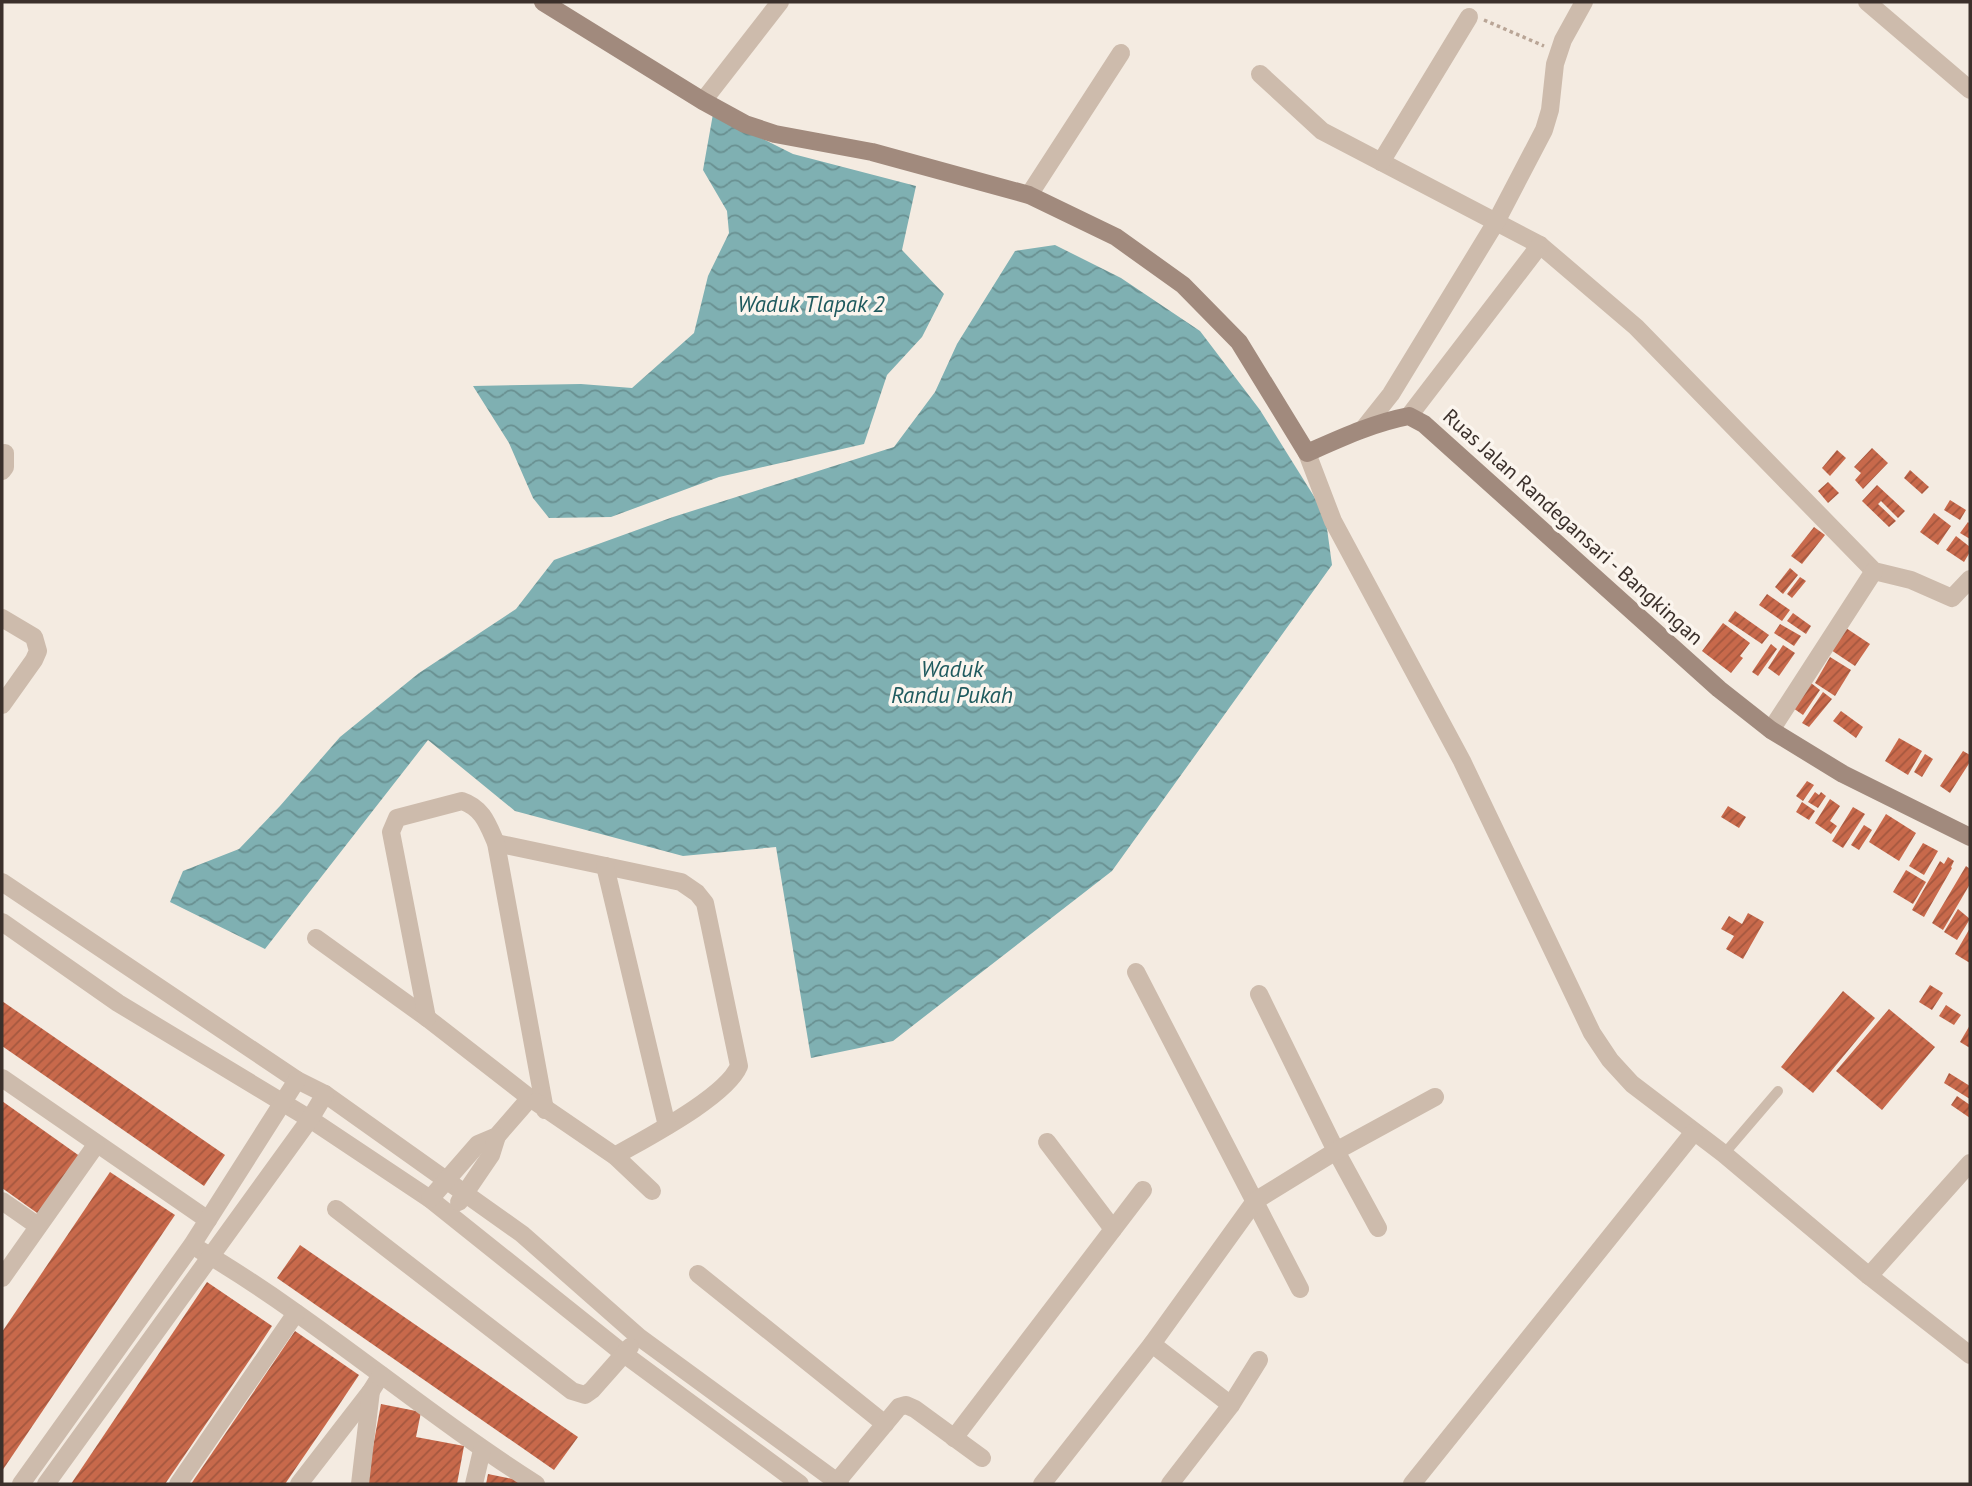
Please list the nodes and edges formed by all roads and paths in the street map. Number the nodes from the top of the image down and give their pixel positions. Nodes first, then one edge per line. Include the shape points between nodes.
1 (780, 2) edge
2 (1584, 2) edge
3 (1867, 2) edge
4 (554, 5) edge
5 (1469, 17) joint
6 (1121, 53) dead end
7 (1558, 53) junction
8 (1260, 74) dead end
9 (1970, 90) edge
10 (703, 102) junction
11 (1381, 162) junction
12 (1029, 195) junction
13 (1496, 222) junction
14 (1541, 245) junction
15 (1409, 416) junction
16 (1364, 428) junction
17 (5, 453) dead end
18 (1307, 453) junction
19 (2, 471) edge
20 (1874, 570) junction
21 (1970, 579) edge
22 (2, 618) edge
23 (2, 705) edge
24 (1771, 730) junction
25 (1970, 837) edge
26 (496, 843) junction
27 (605, 866) junction
28 (2, 882) edge
29 (2, 922) edge
30 (316, 938) dead end
31 (1136, 972) dead end
32 (1259, 994) dead end
33 (427, 1018) junction
34 (2, 1078) edge
35 (297, 1080) junction
36 (1778, 1091) dead end
37 (326, 1094) junction
38 (1435, 1097) dead end
39 (530, 1098) junction
40 (281, 1103) junction
41 (545, 1110) junction
42 (310, 1119) junction
43 (667, 1126) junction
44 (1694, 1132) junction
45 (497, 1136) junction
46 (1047, 1142) dead end
47 (96, 1145) junction
48 (1336, 1151) junction
49 (1724, 1154) junction
50 (615, 1156) junction
51 (1970, 1163) edge
52 (446, 1179) junction
53 (1143, 1190) dead end
54 (652, 1191) dead end
55 (465, 1193) junction
56 (430, 1199) junction
57 (2, 1201) edge
58 (1255, 1201) junction
59 (336, 1209) dead end
60 (449, 1214) junction
61 (208, 1220) junction
62 (38, 1226) junction
63 (1378, 1228) dead end
64 (1113, 1229) junction
65 (192, 1245) junction
66 (210, 1256) junction
67 (698, 1274) dead end
68 (1869, 1276) junction
69 (2, 1278) edge
70 (1300, 1289) dead end
71 (296, 1313) junction
72 (639, 1337) junction
73 (1152, 1344) junction
74 (624, 1354) junction
75 (1970, 1355) edge
76 (1259, 1360) dead end
77 (381, 1375) junction
78 (371, 1391) junction
79 (1231, 1405) junction
80 (885, 1423) junction
81 (954, 1438) junction
82 (482, 1450) junction
83 (982, 1458) dead end
84 (837, 1483) edge
85 (21, 1484) edge
86 (46, 1484) edge
87 (178, 1484) edge
88 (299, 1484) edge
89 (360, 1484) edge
90 (474, 1484) edge
91 (536, 1484) edge
92 (800, 1484) edge
93 (1042, 1484) edge
94 (1170, 1484) edge
95 (1412, 1484) edge

1 - 10 street
2 - 7 street
3 - 9 street
4 - 10 main road
5 - 7 path via 1476,16
5 - 11 street
6 - 12 street
7 - 13 street via 1544,130
8 - 11 street via 1322,131
10 - 12 main road via 775,134 872,152
11 - 13 street
12 - 18 main road via 1116,237 1183,285 1239,342
13 - 14 street
13 - 16 street via 1391,394
14 - 15 street
14 - 20 street via 1636,327
15 - 16 main road, Ruas Jalan Randegansari - Bangkingan
15 - 24 main road, Ruas Jalan Randegansari - Bangkingan via 1424,424 1719,689
16 - 18 main road, Ruas Jalan Randegansari - Bangkingan
17 - 19 street
18 - 44 street via 1333,521 1462,761 1592,1033 1632,1084
20 - 21 street via 1911,579 1952,598
20 - 24 street
22 - 23 street via 34,637 38,651
24 - 25 main road, Ruas Jalan Randegansari - Bangkingan via 1843,774
26 - 27 street
26 - 33 street via 483,814 462,801 397,818 393,825
26 - 41 street
27 - 43 street
27 - 43 street via 681,882 705,903 739,1066 729,1083
28 - 35 street
29 - 40 street via 118,1003
30 - 33 street
31 - 58 street
32 - 48 street
33 - 39 street
34 - 47 street
35 - 37 street
35 - 40 street
36 - 49 lane
37 - 42 street
37 - 52 street
38 - 48 street
39 - 41 street
39 - 45 street
40 - 42 street
40 - 61 street
41 - 50 street
42 - 56 street
42 - 66 street
43 - 50 street
44 - 49 street
44 - 95 street
45 - 52 street via 478,1144
45 - 55 street via 491,1155
46 - 64 street
47 - 61 street
47 - 62 street
48 - 58 street
48 - 63 street
49 - 68 street
50 - 54 street
51 - 68 street
52 - 55 street
52 - 56 street
53 - 64 street
55 - 60 street
55 - 72 street via 522,1234
56 - 60 street
57 - 62 street
58 - 70 street
58 - 73 street
59 - 74 street via 572,1391 585,1395
60 - 74 street
61 - 65 street
62 - 69 street
64 - 81 street
65 - 66 street
65 - 85 street
66 - 71 street
66 - 86 street
67 - 80 street
68 - 75 street
71 - 77 street
71 - 87 street
72 - 74 street
72 - 84 street
73 - 79 street
73 - 93 street
74 - 92 street
76 - 79 street
77 - 78 street
77 - 82 street
78 - 88 street
78 - 89 street
79 - 94 street
80 - 81 street via 906,1405
80 - 84 street
81 - 83 street
82 - 90 street
82 - 91 street

